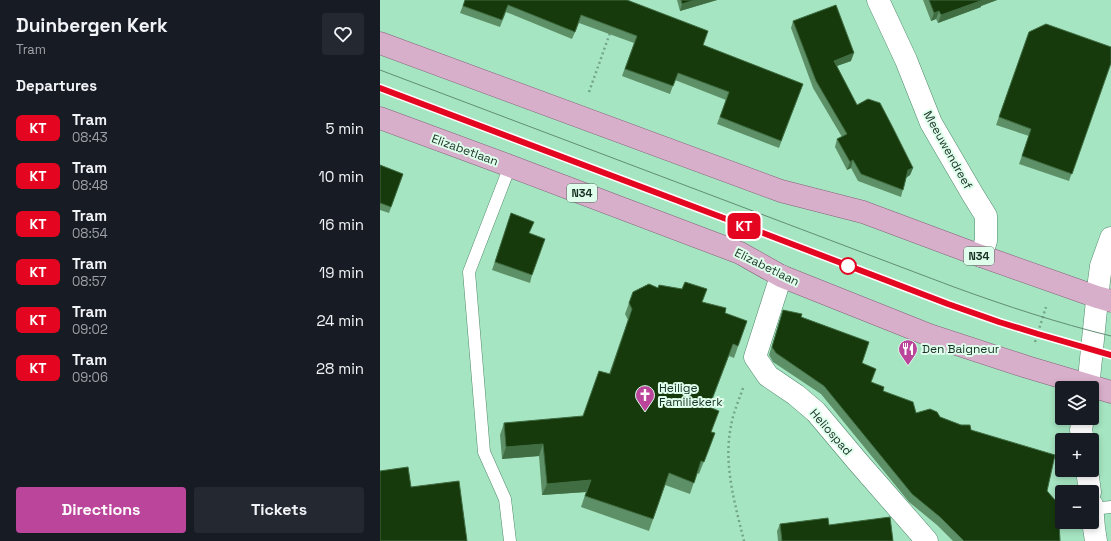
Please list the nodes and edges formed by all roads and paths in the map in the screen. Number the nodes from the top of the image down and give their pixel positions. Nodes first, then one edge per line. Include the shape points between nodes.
1 (878, 0) edge
2 (612, 28) edge
3 (380, 43) edge
4 (579, 116) junction
5 (380, 118) edge
6 (510, 166) junction
7 (1111, 238) edge
8 (981, 256) junction
9 (781, 276) junction
10 (1054, 282) junction
11 (1104, 299) edge
12 (755, 357) junction
13 (1027, 367) junction
14 (1070, 381) edge
15 (1089, 381) edge
16 (1099, 389) edge
17 (1111, 392) edge
18 (1111, 507) edge
19 (1099, 508) edge
20 (1094, 529) edge
21 (510, 541) edge
22 (744, 541) edge
23 (927, 541) edge
24 (1096, 541) edge

1 - 8 street, Meeuwendreef via 931,123 986,216 986,241
2 - 4 path
3 - 4 main road, N34
4 - 8 main road, N34 via 781,191 863,212
5 - 6 main road, Elizabetlaan / N34
6 - 9 main road, Elizabetlaan / N34 via 740,253
6 - 21 lane via 469,272 484,452 505,499
7 - 11 street via 1101,266
8 - 10 main road, N34
9 - 12 street
9 - 13 main road, Elizabetlaan / N34 via 929,334
10 - 11 main road, N34
10 - 13 path
11 - 15 street
12 - 22 path via 731,425 729,445 730,479
12 - 23 street, Heliospad via 768,376 816,412
13 - 14 main road, Elizabetlaan / N34
16 - 17 main road, Elizabetlaan / N34
18 - 19 lane
20 - 24 street

